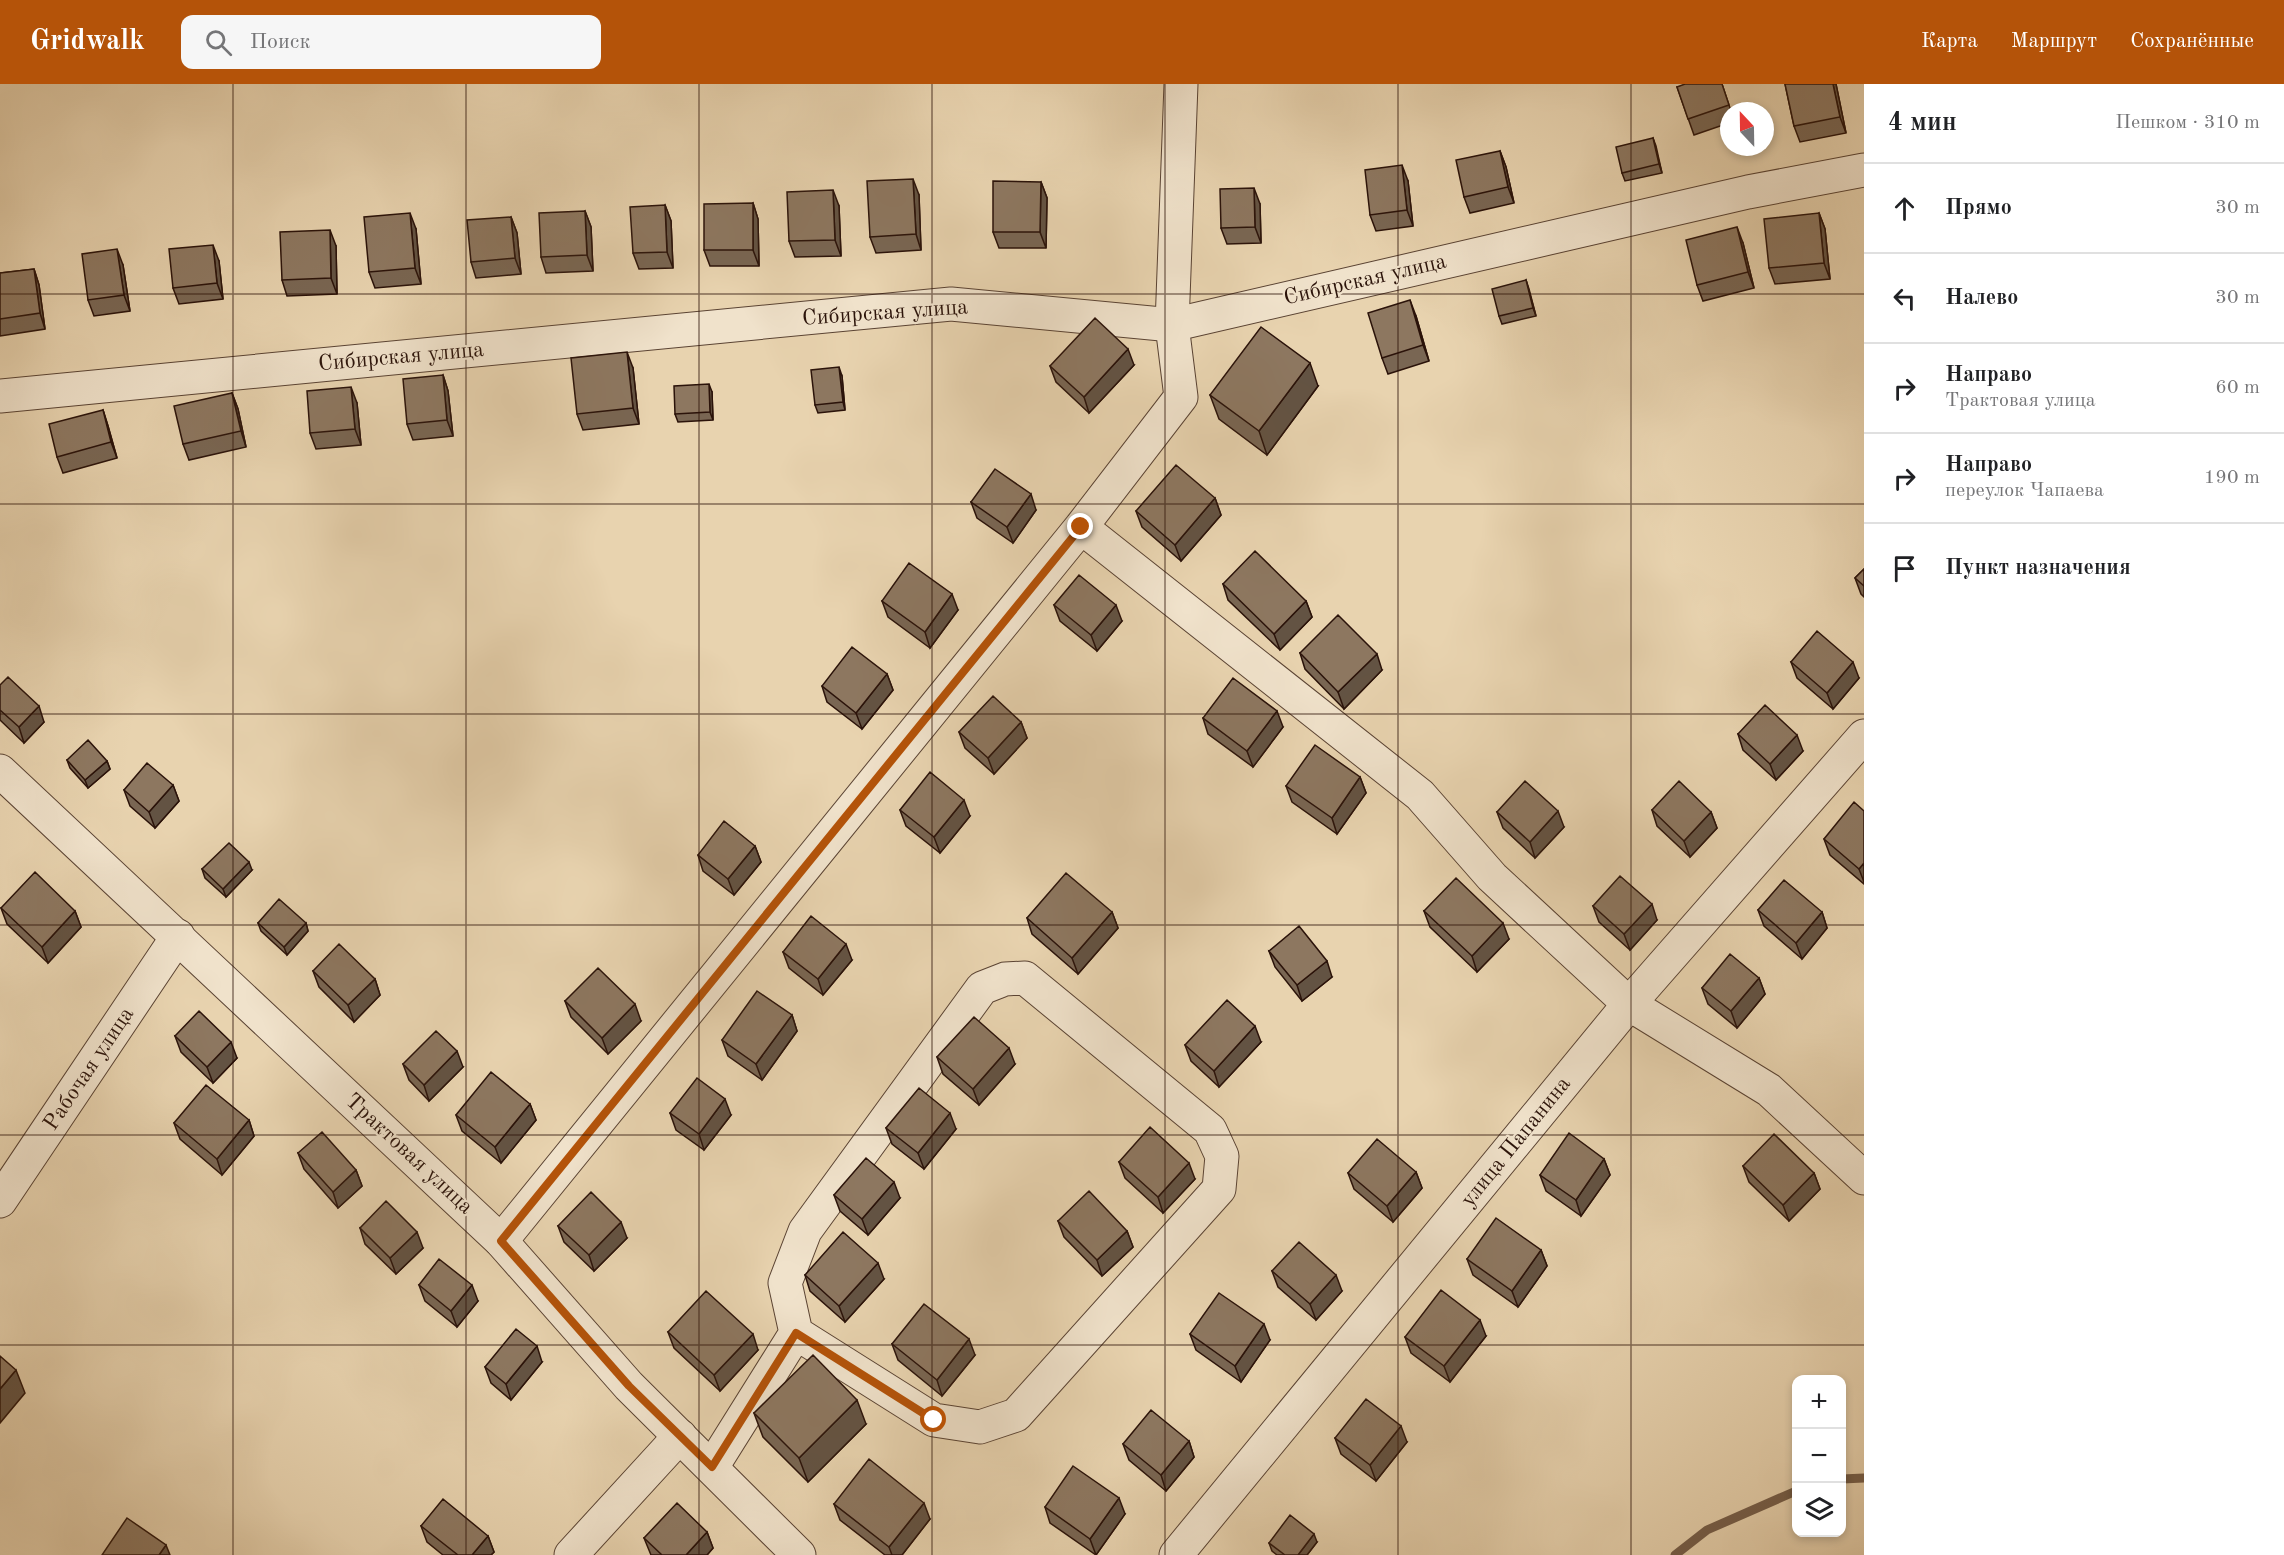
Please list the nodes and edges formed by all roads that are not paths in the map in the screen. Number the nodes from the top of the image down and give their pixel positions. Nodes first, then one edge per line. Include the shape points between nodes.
1 (1181, 84) edge
2 (1864, 170) edge
3 (1172, 325) junction
4 (0, 396) edge
5 (1081, 527) junction
6 (1864, 736) edge
7 (0, 771) edge
8 (178, 936) junction
9 (1629, 1004) junction
10 (1864, 1178) edge
11 (0, 1202) edge
12 (501, 1241) junction
13 (796, 1333) junction
14 (680, 1436) junction
15 (712, 1467) junction
16 (572, 1555) edge
17 (799, 1555) edge
18 (1176, 1555) edge

1 - 3 street
2 - 3 street, Сибирская улица via 1748,192
3 - 4 street, Сибирская улица via 951,304
3 - 5 street via 1181,398
5 - 9 street via 1420,795 1492,877
5 - 12 street
6 - 9 street, улица Папанина
7 - 8 street, Трактовая улица
8 - 11 street, Рабочая улица
8 - 12 street, Трактовая улица
9 - 10 street via 1769,1090
9 - 18 street, улица Папанина
12 - 14 street, Трактовая улица via 629,1386
13 - 13 street via 934,1420 980,1427 1016,1415 1219,1189 1222,1156 1210,1130 1025,978 1005,979 982,988 805,1231 785,1283
13 - 15 street
14 - 15 street, Трактовая улица
14 - 16 street
15 - 17 street, Трактовая улица

